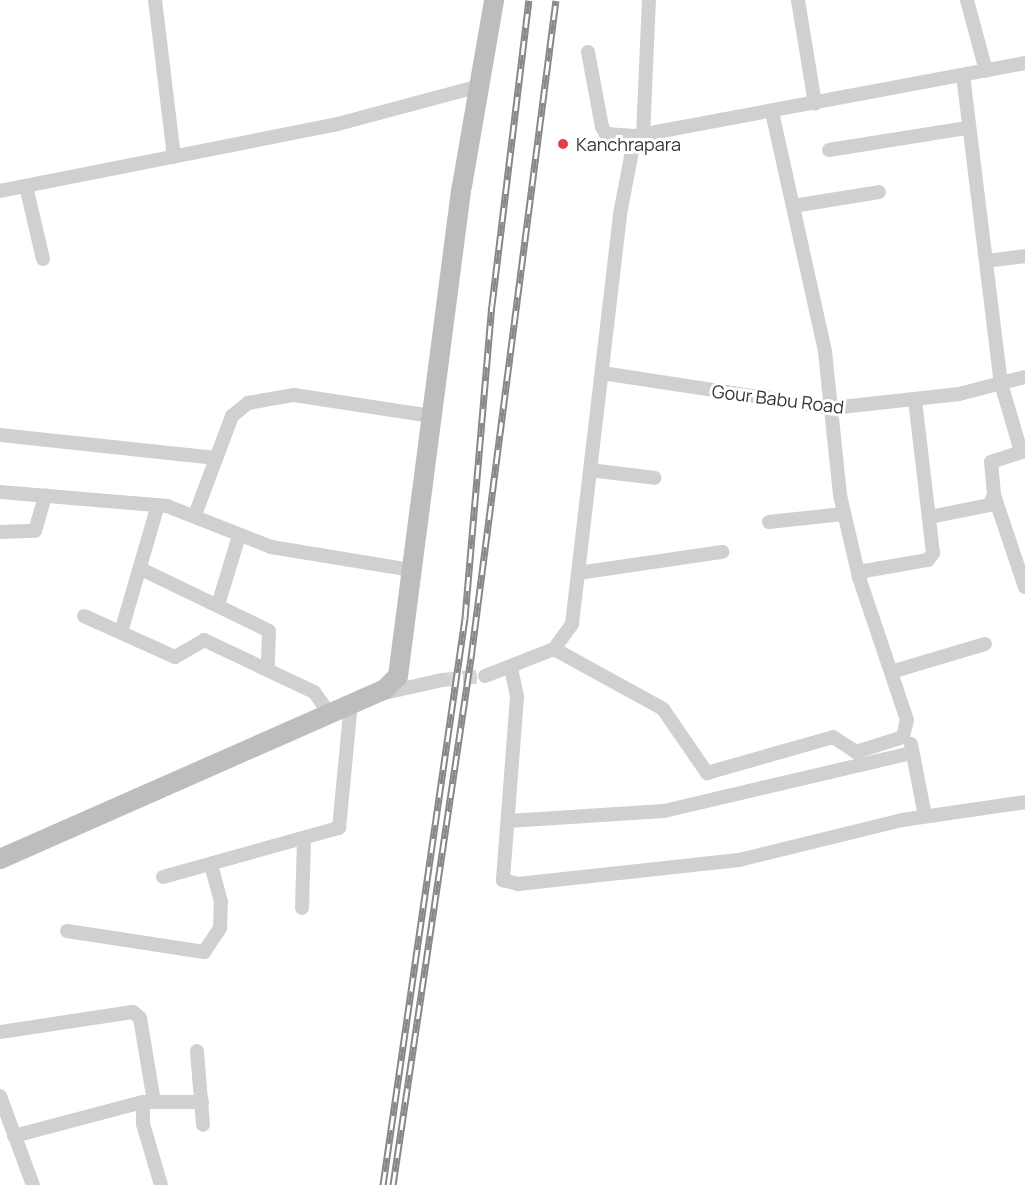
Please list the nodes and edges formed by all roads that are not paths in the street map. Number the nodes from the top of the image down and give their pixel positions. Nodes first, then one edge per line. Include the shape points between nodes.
1 (155, 0) edge
2 (494, 0) edge
3 (649, 0) edge
4 (798, 0) edge
5 (967, 0) edge
6 (588, 52) dead end
7 (1025, 63) edge
8 (986, 71) junction
9 (963, 75) junction
10 (480, 86) junction
11 (815, 104) junction
12 (772, 112) junction
13 (967, 128) junction
14 (639, 136) junction
15 (829, 150) dead end
16 (174, 157) junction
17 (26, 186) junction
18 (0, 191) edge
19 (879, 192) dead end
20 (793, 206) junction
21 (1025, 256) edge
22 (43, 259) dead end
23 (986, 261) junction
24 (602, 373) junction
25 (1025, 377) edge
26 (1001, 383) junction
27 (915, 400) junction
28 (832, 408) junction
29 (431, 417) junction
30 (0, 435) edge
31 (1023, 451) edge
32 (216, 458) junction
33 (590, 470) junction
34 (655, 478) dead end
35 (0, 492) edge
36 (45, 495) junction
37 (994, 495) junction
38 (158, 505) junction
39 (843, 514) junction
40 (195, 515) junction
41 (930, 517) junction
42 (769, 522) dead end
43 (0, 532) edge
44 (239, 536) junction
45 (722, 552) dead end
46 (141, 569) junction
47 (412, 570) junction
48 (578, 573) junction
49 (859, 577) junction
50 (1025, 587) edge
51 (218, 605) junction
52 (84, 616) dead end
53 (121, 633) junction
54 (985, 644) dead end
55 (554, 649) junction
56 (511, 668) junction
57 (268, 669) junction
58 (891, 672) junction
59 (485, 676) tunnel mouth
60 (442, 680) tunnel mouth
61 (359, 700) junction
62 (329, 713) junction
63 (908, 730) junction
64 (912, 753) junction
65 (1025, 802) edge
66 (925, 816) junction
67 (508, 821) junction
68 (304, 840) junction
69 (0, 859) edge
70 (211, 865) junction
71 (163, 878) dead end
72 (302, 908) dead end
73 (67, 931) dead end
74 (0, 1032) edge
75 (197, 1051) dead end
76 (0, 1096) edge
77 (149, 1102) junction
78 (202, 1102) junction
79 (203, 1125) dead end
80 (14, 1136) junction
81 (33, 1185) edge
82 (161, 1185) edge

1 - 16 street
2 - 10 street
3 - 14 street
4 - 11 street
5 - 8 street
6 - 14 street via 606,134
7 - 8 street
8 - 9 street
9 - 11 street
9 - 13 street
10 - 16 street via 334,125
10 - 29 street via 462,186
11 - 12 street
12 - 14 street
12 - 20 street
13 - 15 street
13 - 23 street
14 - 24 street via 620,214
16 - 17 street
17 - 18 street
17 - 22 street
19 - 20 street
20 - 28 street
21 - 23 street
23 - 26 street
24 - 28 street, Gour Babu Road
24 - 33 street
25 - 26 street, Gour Babu Road
26 - 27 street, Gour Babu Road
26 - 31 street
27 - 28 street, Gour Babu Road
27 - 41 street
28 - 39 street
29 - 32 street via 281,396 238,409
29 - 47 street
30 - 32 street
31 - 37 street via 991,462
32 - 40 street
33 - 34 street
33 - 48 street
35 - 36 street
36 - 38 street
36 - 43 street via 35,531
37 - 41 street via 983,507
37 - 50 street
38 - 40 street
38 - 46 street
39 - 42 street
39 - 49 street
40 - 44 street
41 - 49 street via 934,548 928,560 864,572
44 - 47 street via 299,554
44 - 51 street
45 - 48 street
46 - 51 street
46 - 53 street
47 - 61 street via 398,676
48 - 55 street via 572,624
49 - 58 street
51 - 57 street via 269,631
52 - 53 street
53 - 57 street via 175,657 204,640
54 - 58 street
55 - 56 street
55 - 63 street via 663,709 707,773 833,737 851,751 863,752 903,737
56 - 59 street
56 - 67 street via 517,697
57 - 62 street via 314,692
58 - 63 street
60 - 61 street
61 - 62 street
61 - 68 street via 342,825
62 - 69 street
63 - 64 street
64 - 66 street
64 - 67 street via 664,811
65 - 66 street
66 - 67 street via 739,860 518,884 503,880
68 - 70 street
68 - 72 street
70 - 71 street
70 - 73 street via 221,902 220,928 204,952
74 - 77 street via 133,1012 140,1018
75 - 78 street
76 - 80 street
77 - 78 street
77 - 80 street
77 - 82 street via 143,1124
78 - 79 street
80 - 81 street

